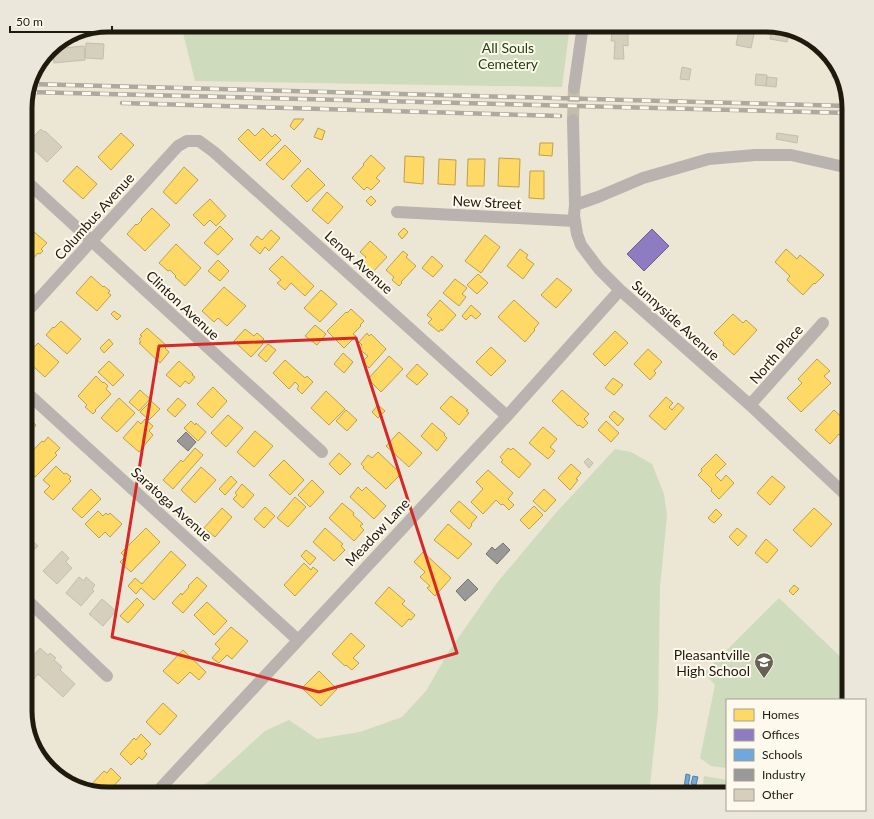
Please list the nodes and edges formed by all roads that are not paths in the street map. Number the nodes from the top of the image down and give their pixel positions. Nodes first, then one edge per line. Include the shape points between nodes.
1 (581, 32) edge
2 (574, 88) tunnel mouth
3 (573, 120) tunnel mouth
4 (187, 141) joint
5 (842, 166) edge
6 (32, 186) edge
7 (575, 205) junction
8 (397, 212) dead end
9 (575, 221) junction
10 (91, 241) junction
11 (620, 290) junction
12 (32, 306) edge
13 (823, 323) dead end
14 (32, 397) edge
15 (750, 406) junction
16 (507, 416) junction
17 (322, 452) dead end
18 (842, 491) edge
19 (32, 605) edge
20 (298, 640) junction
21 (107, 676) dead end
22 (162, 787) edge

1 - 2 street
3 - 7 street, Sunnyside Avenue
4 - 10 street, Columbus Avenue via 178,146
4 - 16 street, Lenox Avenue via 199,141 214,152
5 - 7 street via 791,155 709,159 643,178
6 - 10 street, Clinton Avenue
7 - 9 street, Sunnyside Avenue
8 - 9 street, New Street
9 - 11 street, Sunnyside Avenue via 581,245
10 - 12 street, Columbus Avenue
10 - 17 street, Clinton Avenue
11 - 15 street, Sunnyside Avenue
11 - 16 street, Meadow Lane
13 - 15 street, North Place
14 - 20 street, Saratoga Avenue
15 - 18 street, Sunnyside Avenue
16 - 20 street, Meadow Lane
19 - 21 street
20 - 22 street, Meadow Lane

